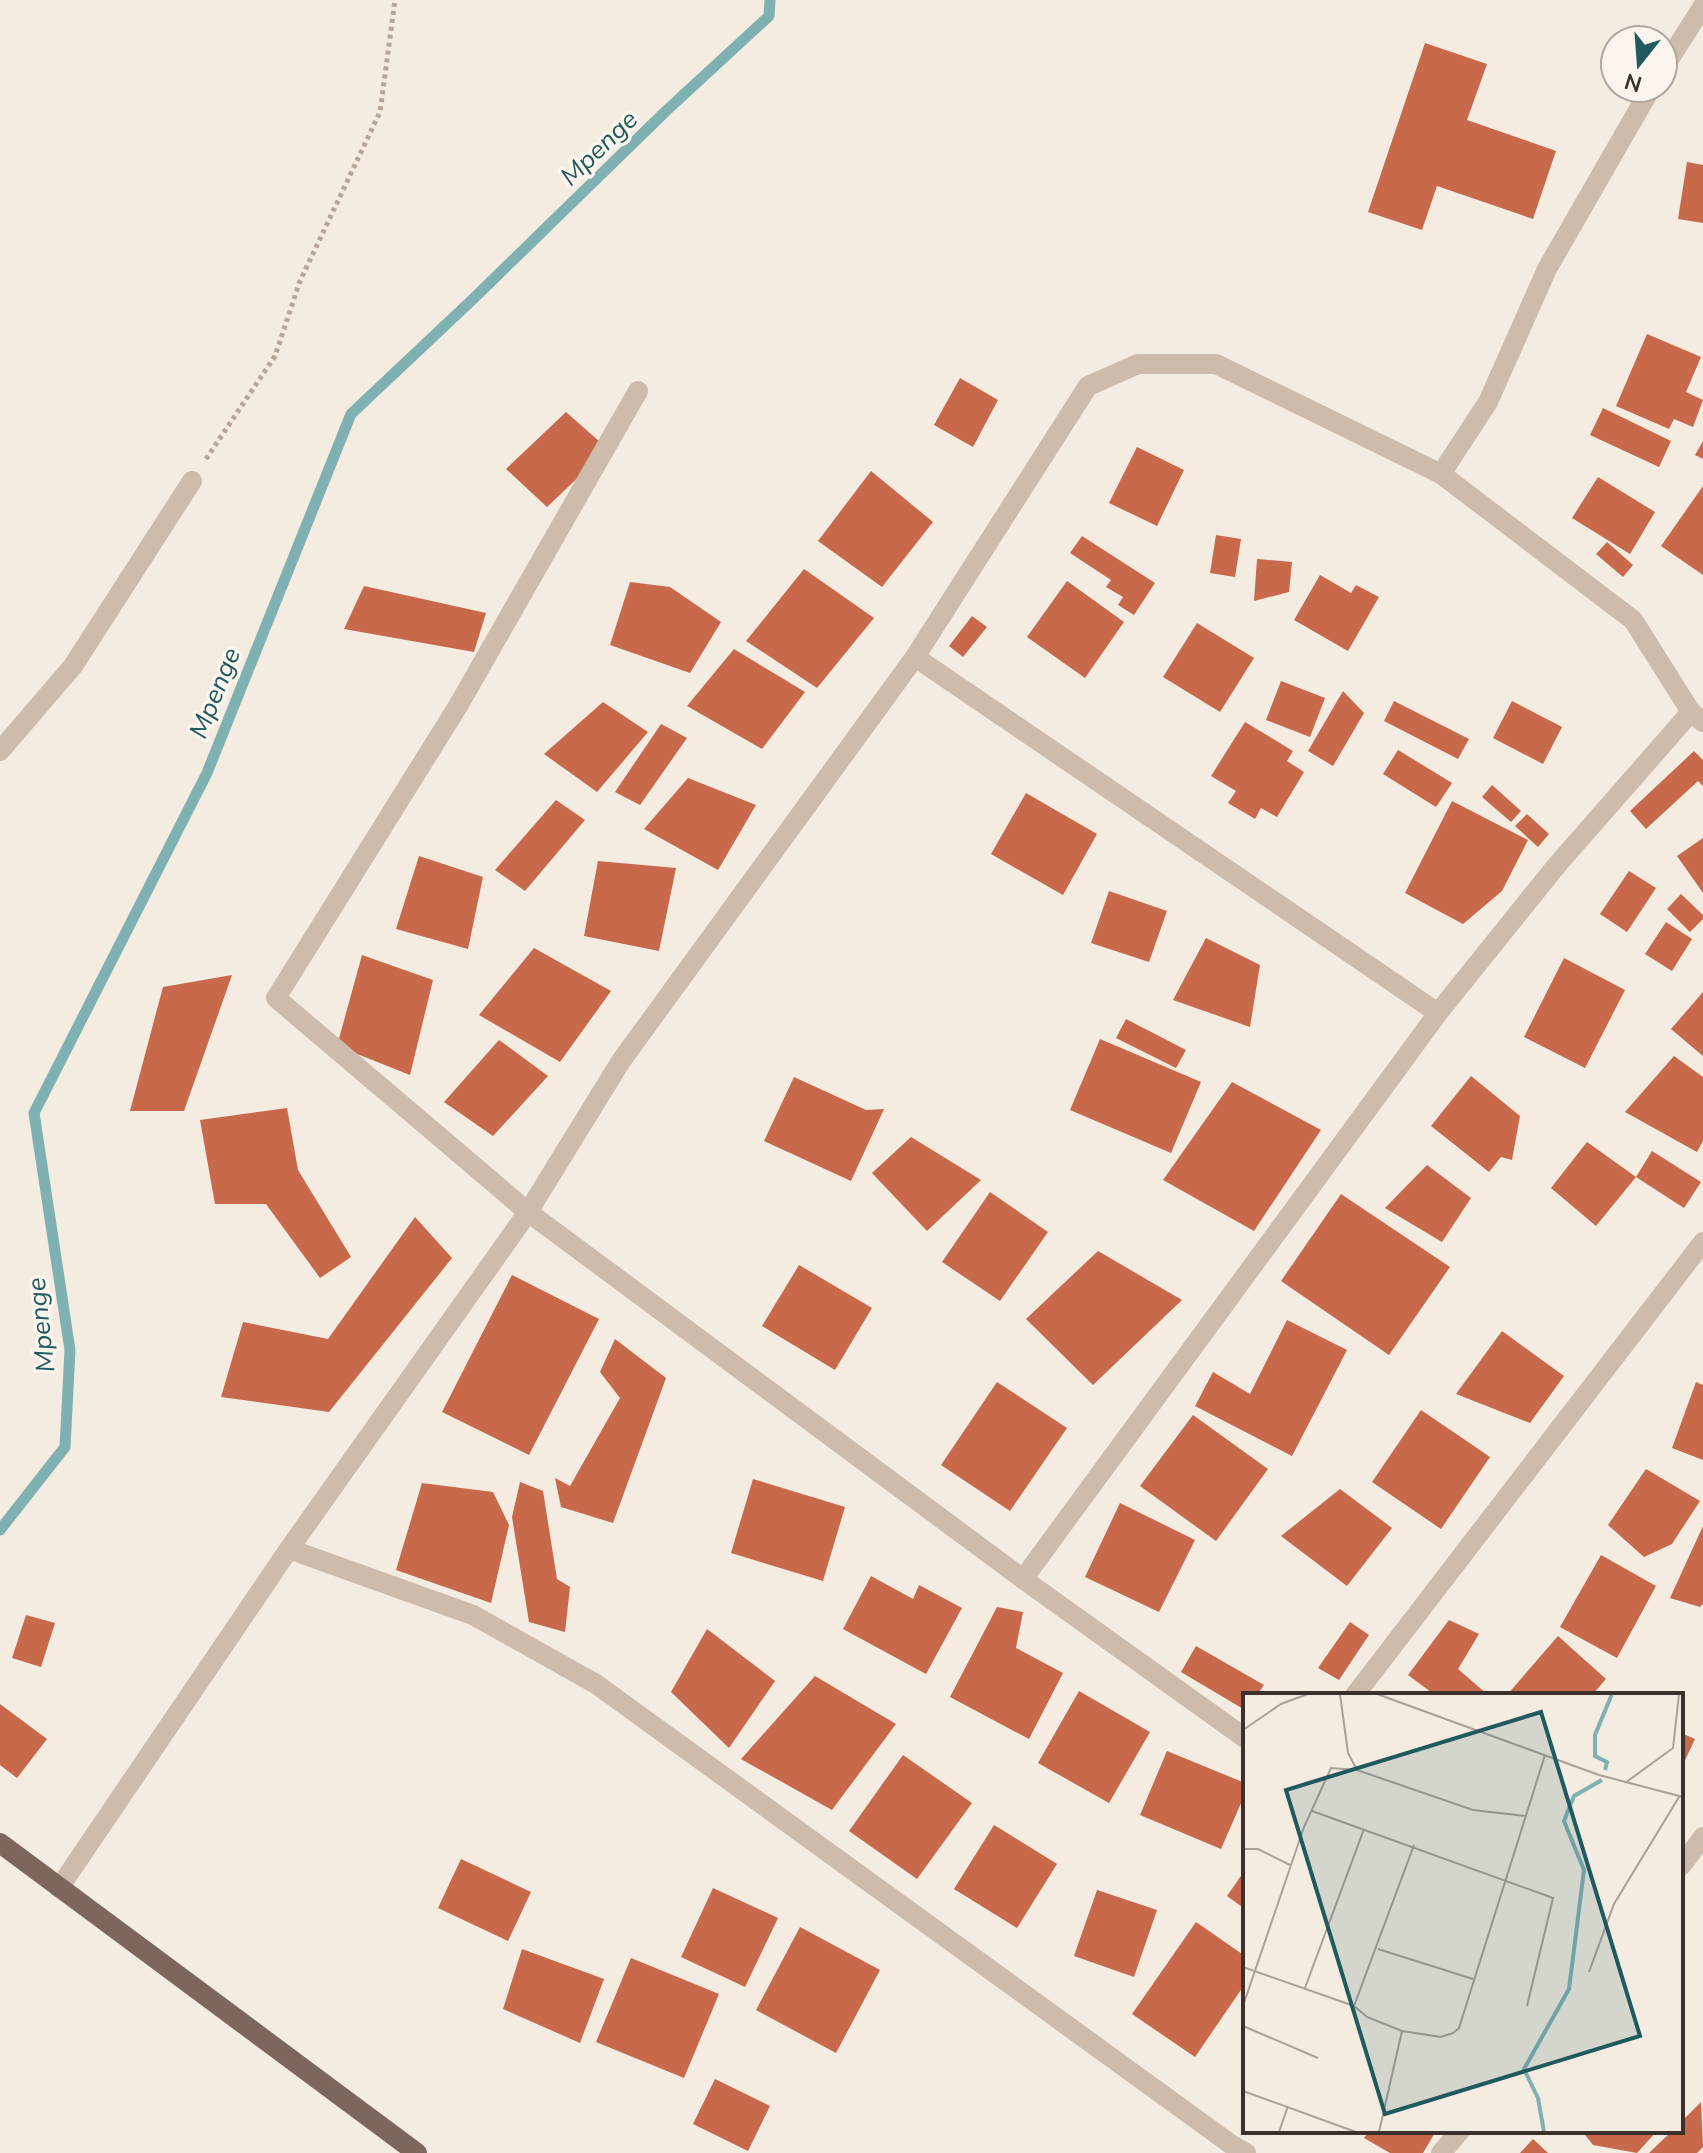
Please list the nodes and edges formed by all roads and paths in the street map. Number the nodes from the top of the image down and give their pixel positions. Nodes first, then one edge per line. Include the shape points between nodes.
1 (395, 0) edge
2 (1703, 6) edge
3 (1679, 44) edge
4 (1642, 104) edge
5 (638, 391) dead end
6 (1441, 474) junction
7 (192, 481) joint
8 (915, 657) junction
9 (1697, 717) edge
10 (0, 751) edge
11 (1438, 1013) junction
12 (528, 1212) junction
13 (1703, 1242) edge
14 (289, 1549) junction
15 (1023, 1579) junction
16 (1357, 1693) edge
17 (1243, 1737) edge
18 (1703, 1837) edge
19 (0, 1843) edge
20 (1683, 1863) edge
21 (59, 1888) junction
22 (1458, 2133) edge
23 (1237, 2150) edge
24 (417, 2153) edge
25 (1441, 2153) edge

1 - 7 path via 380,112 300,281 275,356
2 - 3 street
4 - 6 street via 1547,269 1488,402
5 - 12 street via 458,706 276,998
6 - 8 street via 1216,364 1138,364 1088,386
6 - 9 street via 1633,620
7 - 10 street via 73,666
8 - 11 street
8 - 12 street via 621,1061
9 - 11 street via 1557,865
11 - 15 street
12 - 14 street
12 - 15 street
13 - 16 street
14 - 21 street
14 - 23 street via 473,1615 596,1684
15 - 17 street
18 - 20 street
19 - 21 main road
21 - 24 main road
22 - 25 street

